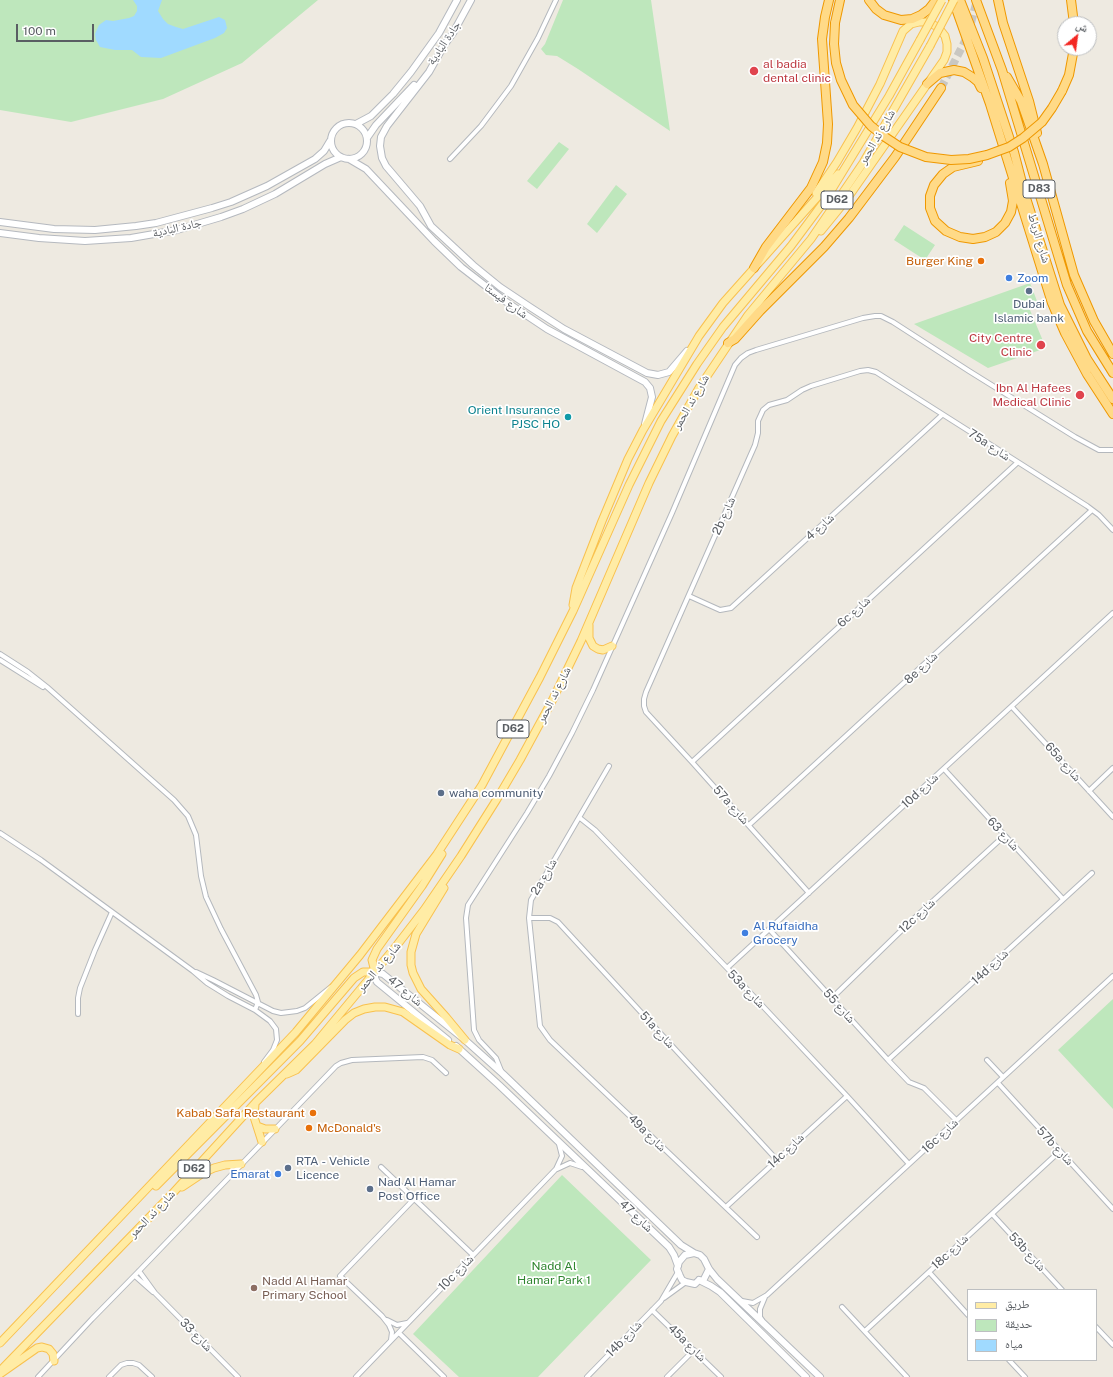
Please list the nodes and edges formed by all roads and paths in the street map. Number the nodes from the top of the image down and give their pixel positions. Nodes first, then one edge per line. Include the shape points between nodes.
1 (457, 0) edge
2 (471, 0) edge
3 (556, 0) edge
4 (829, 0) edge
5 (840, 0) edge
6 (869, 0) edge
7 (936, 0) edge
8 (942, 0) edge
9 (954, 0) edge
10 (960, 0) edge
11 (976, 0) edge
12 (998, 0) edge
13 (1071, 0) edge
14 (1073, 16) edge
15 (442, 49) junction
16 (1073, 56) edge
17 (1002, 70) junction
18 (927, 84) junction
19 (941, 88) tunnel mouth
20 (990, 104) junction
21 (356, 124) junction
22 (367, 138) junction
23 (330, 141) junction
24 (1005, 151) junction
25 (987, 155) junction
26 (341, 158) junction
27 (852, 158) junction
28 (349, 159) junction
29 (450, 159) dead end
30 (1041, 161) junction
31 (799, 218) junction
32 (0, 222) edge
33 (0, 233) edge
34 (811, 239) junction
35 (754, 268) junction
36 (699, 336) junction
37 (1104, 339) junction
38 (1113, 342) edge
39 (728, 343) junction
40 (609, 352) junction
41 (1113, 354) edge
42 (599, 358) junction
43 (860, 371) joint
44 (1113, 373) edge
45 (1113, 399) edge
46 (1113, 414) edge
47 (942, 415) junction
48 (643, 430) junction
49 (1113, 450) edge
50 (1017, 463) junction
51 (1092, 510) junction
52 (1113, 530) edge
53 (689, 596) junction
54 (573, 611) junction
55 (1113, 613) edge
56 (590, 620) junction
57 (612, 646) junction
58 (0, 654) edge
59 (0, 660) edge
60 (55, 695) junction
61 (1012, 707) junction
62 (651, 718) joint
63 (692, 762) junction
64 (609, 766) dead end
65 (1113, 768) edge
66 (944, 769) junction
67 (1089, 791) junction
68 (469, 806) junction
69 (1113, 817) edge
70 (580, 818) junction
71 (749, 825) junction
72 (0, 833) edge
73 (1004, 836) junction
74 (450, 873) junction
75 (1092, 873) dead end
76 (809, 893) junction
77 (1063, 899) junction
78 (112, 912) junction
79 (530, 918) junction
80 (769, 929) junction
81 (727, 968) junction
82 (193, 971) junction
83 (375, 972) junction
84 (1113, 976) edge
85 (337, 984) junction
86 (832, 998) junction
87 (258, 1002) junction
88 (255, 1010) junction
89 (78, 1014) dead end
90 (540, 1026) joint
91 (465, 1040) junction
92 (459, 1049) junction
93 (888, 1060) junction
94 (987, 1060) dead end
95 (446, 1073) dead end
96 (285, 1074) junction
97 (503, 1074) junction
98 (1003, 1077) junction
99 (998, 1082) junction
100 (244, 1087) junction
101 (847, 1096) junction
102 (256, 1102) junction
103 (956, 1120) junction
104 (257, 1126) junction
105 (275, 1130) junction
106 (262, 1142) junction
107 (558, 1142) junction
108 (1060, 1151) junction
109 (777, 1160) junction
110 (241, 1164) junction
111 (909, 1164) junction
112 (381, 1167) dead end
113 (556, 1169) junction
114 (586, 1169) junction
115 (142, 1194) junction
116 (172, 1194) junction
117 (414, 1199) junction
118 (726, 1207) junction
119 (1113, 1209) edge
120 (992, 1214) junction
121 (757, 1237) dead end
122 (694, 1253) junction
123 (473, 1255) junction
124 (709, 1268) junction
125 (678, 1269) junction
126 (139, 1272) junction
127 (929, 1272) junction
128 (135, 1276) junction
129 (699, 1280) junction
130 (686, 1282) junction
131 (1061, 1289) edge
132 (155, 1293) junction
133 (767, 1295) junction
134 (741, 1300) junction
135 (661, 1301) junction
136 (842, 1307) dead end
137 (652, 1310) junction
138 (967, 1314) edge
139 (382, 1316) junction
140 (409, 1322) junction
141 (763, 1322) junction
142 (1097, 1328) edge
143 (865, 1331) junction
144 (399, 1333) junction
145 (391, 1340) junction
146 (0, 1343) edge
147 (1113, 1345) edge
148 (694, 1350) junction
149 (54, 1360) junction
150 (1010, 1361) edge
151 (0, 1370) edge
152 (0, 1374) edge
153 (38, 1377) edge
154 (109, 1377) edge
155 (152, 1377) edge
156 (238, 1377) edge
157 (356, 1377) edge
158 (444, 1377) edge
159 (587, 1377) edge
160 (667, 1377) edge
161 (721, 1377) edge
162 (806, 1377) edge
163 (820, 1377) edge
164 (907, 1377) edge
165 (1025, 1377) edge

1 - 21 street, جادة البادية via 439,33 412,72 371,116
2 - 15 street, جادة البادية
3 - 29 street via 511,86 481,126
4 - 35 highway via 822,38 828,124 823,162 806,196 766,247
5 - 25 highway, bridge via 835,23 835,53 841,80 853,105 864,119 900,147 926,157 960,160
6 - 7 highway via 876,9 889,17 902,20 917,18
8 - 27 main road, شارع ند الحمر / D62, bridge
9 - 20 highway
9 - 34 main road, شارع ند الحمر / D62, bridge via 863,163
10 - 45 highway, شارع الرباط / D83 via 983,58 1014,152 1060,305 1087,359
11 - 17 highway, شارع الرباط / D83
12 - 30 highway via 1029,101 1040,143
13 - 14 highway
15 - 22 street, جادة البادية
15 - 40 street, شارع فيستا via 429,72 381,138 382,158 386,166 416,200 432,226 473,265 500,287 558,325
16 - 25 highway, bridge via 1069,75 1047,115 1033,131 1009,146
17 - 30 highway via 1021,101
17 - 44 highway, شارع الرباط / D83 via 1067,285 1087,331
18 - 20 highway via 936,75 945,71 964,72 976,80
18 - 31 main road via 944,60 947,44 938,27 927,22 919,22 908,26 901,34 857,128
18 - 34 main road via 847,199 822,231
19 - 39 highway via 895,157 841,228
20 - 24 highway
21 - 22 street
21 - 23 street via 347,122 339,125 332,132
22 - 28 street via 363,153
23 - 26 street via 333,151
23 - 32 street, جادة البادية via 315,159 267,186 194,214 156,223 95,230 54,229
24 - 25 highway via 1004,162 1013,201 1005,223 996,232 973,239 946,231 935,221 930,208 931,190 937,180 952,167 978,161
24 - 46 highway via 1052,303 1086,374
26 - 28 street
26 - 33 street, جادة البادية via 327,163 275,194 243,209 177,230 131,238 85,240
27 - 31 main road
27 - 54 main road, شارع ند الحمر / D62 via 817,212 723,327 672,403 653,436
28 - 42 street, شارع فيستا via 366,169 461,267 528,317
30 - 37 highway via 1074,275
31 - 35 main road
34 - 39 main road, شارع ند الحمر / D62 via 758,302
35 - 36 main road via 723,303
36 - 40 street, شارع فيستا via 672,370 664,374 647,373
36 - 48 main road
37 - 38 street
37 - 41 highway
39 - 56 main road, شارع ند الحمر / D62 via 690,403 663,454
40 - 42 street
42 - 48 street, شارع فيستا via 642,380 650,388 652,400
43 - 47 street, 75a شارع via 880,373
43 - 53 street, 2b شارع via 811,386 763,410 758,422 755,445
47 - 50 street, 75a شارع
47 - 53 street, شارع 4 via 731,608 720,610
48 - 54 main road via 628,459 576,588
49 - 57 street via 1099,450 978,378 881,316 869,316 748,353 735,365
50 - 51 street, 75a شارع
50 - 63 street, 6c شارع
51 - 52 street, 75a شارع
51 - 71 street, 8e شارع
53 - 62 street, 2b شارع via 644,699 646,712
54 - 68 main road, شارع ند الحمر / D62 via 496,761
55 - 61 street, 10d شارع
56 - 57 main road via 589,638 593,646 603,650
56 - 74 main road, شارع ند الحمر / D62 via 527,747
57 - 97 street via 580,717 549,776 466,911 474,1030 479,1040 496,1058
58 - 60 street via 33,675
59 - 60 street
60 - 87 street via 174,800 188,816 196,835 206,897
61 - 66 street, 10d شارع
61 - 67 street, 65a شارع
62 - 63 street, 57a شارع
63 - 71 street, 57a شارع
64 - 70 street, 2a شارع
65 - 67 street
66 - 73 street, شارع 63
66 - 76 street, 10d شارع
67 - 69 street, 65a شارع
68 - 83 main road via 461,825 373,955
68 - 85 main road, شارع ند الحمر / D62 via 412,888
70 - 79 street, 2a شارع via 533,895
70 - 81 street, 53a شارع via 595,830
71 - 76 street, 57a شارع
72 - 78 street
73 - 77 street, شارع 63
73 - 86 street, 12c شارع
74 - 83 main road, شارع ند الحمر / D62 via 411,928
74 - 91 main road via 439,898 414,940 411,965 421,988
75 - 77 street, 14d شارع
76 - 80 street, 10d شارع
77 - 93 street, 14d شارع
78 - 82 street
78 - 89 street via 80,988
79 - 90 street, 2a شارع
79 - 109 street, 51a شارع via 550,918 558,922
80 - 81 street, 10d شارع
80 - 86 street, شارع 55
81 - 101 street, 53a شارع
82 - 87 street
82 - 88 street via 228,996
83 - 91 street, شارع 47 via 384,974
83 - 92 street, شارع 47 via 377,982
83 - 96 main road, شارع ند الحمر / D62 via 315,1044
83 - 115 main road via 363,972 354,978 295,1046 161,1181
84 - 98 street, 16c شارع
85 - 87 street via 297,1011 281,1013
85 - 100 main road, شارع ند الحمر / D62
86 - 93 street, شارع 55
87 - 88 street
88 - 100 street via 276,1029 277,1040 273,1050
90 - 118 street, 49a شارع via 550,1040
91 - 97 street, شارع 47
92 - 96 main road via 403,1012 385,1006 375,1007 354,1013 296,1070
92 - 107 street, شارع 47
93 - 103 street, شارع 55 via 909,1082 924,1088
94 - 98 street
95 - 105 street via 432,1060 423,1056 346,1061 336,1066
96 - 102 main road, شارع ند الحمر / D62
97 - 122 street, شارع 47 via 681,1245
98 - 99 street, 16c شارع
99 - 103 street, 16c شارع
99 - 108 street, 57b شارع
100 - 115 main road, شارع ند الحمر / D62
101 - 109 street, 14c شارع
101 - 111 street, 53a شارع
102 - 104 main road via 254,1112
102 - 116 main road, شارع ند الحمر / D62
103 - 111 street, 16c شارع
104 - 105 main road via 265,1130
104 - 106 main road
105 - 106 street
106 - 110 street
107 - 113 street via 562,1156
107 - 114 street, شارع 47
108 - 119 street, 57b شارع
108 - 120 street, 18c شارع
109 - 118 street, 14c شارع
110 - 116 main road via 208,1170
110 - 126 street
111 - 133 street, 16c شارع
112 - 117 street
113 - 114 street via 570,1163
113 - 123 street, 10c شارع
114 - 125 street, شارع 47 via 669,1247
115 - 146 main road, شارع ند الحمر / D62
116 - 151 main road, شارع ند الحمر / D62
117 - 123 street
117 - 139 street via 340,1276
118 - 121 street, 49a شارع
120 - 127 street, 18c شارع
120 - 131 street, 53b شارع
122 - 124 street via 704,1259
122 - 125 street via 685,1255
123 - 140 street, 10c شارع
124 - 129 street via 705,1278
124 - 134 street via 717,1279
125 - 130 street via 682,1280
125 - 135 street, 14b شارع
126 - 128 street
126 - 132 street, شارع 33
127 - 138 street
127 - 143 street, 18c شارع
128 - 132 street, شارع 33
128 - 149 street
129 - 130 street via 695,1284
129 - 162 street via 720,1292
130 - 135 street, 14b شارع
132 - 156 street, شارع 33
133 - 134 street, 16c شارع via 753,1303
133 - 141 street, 16c شارع via 760,1309
134 - 141 street
135 - 137 street, 14b شارع
136 - 143 street
137 - 148 street, 45a شارع
137 - 159 street, 14b شارع
139 - 140 street via 397,1325
139 - 145 street via 391,1329
140 - 144 street, 10c شارع
141 - 163 street
142 - 147 street
143 - 164 street
144 - 145 street, 10c شارع
144 - 158 street
145 - 157 street, 10c شارع
148 - 160 street
148 - 161 street, 45a شارع
149 - 152 main road via 49,1349 37,1348
149 - 153 street
150 - 165 street
154 - 155 street via 121,1365 133,1363

